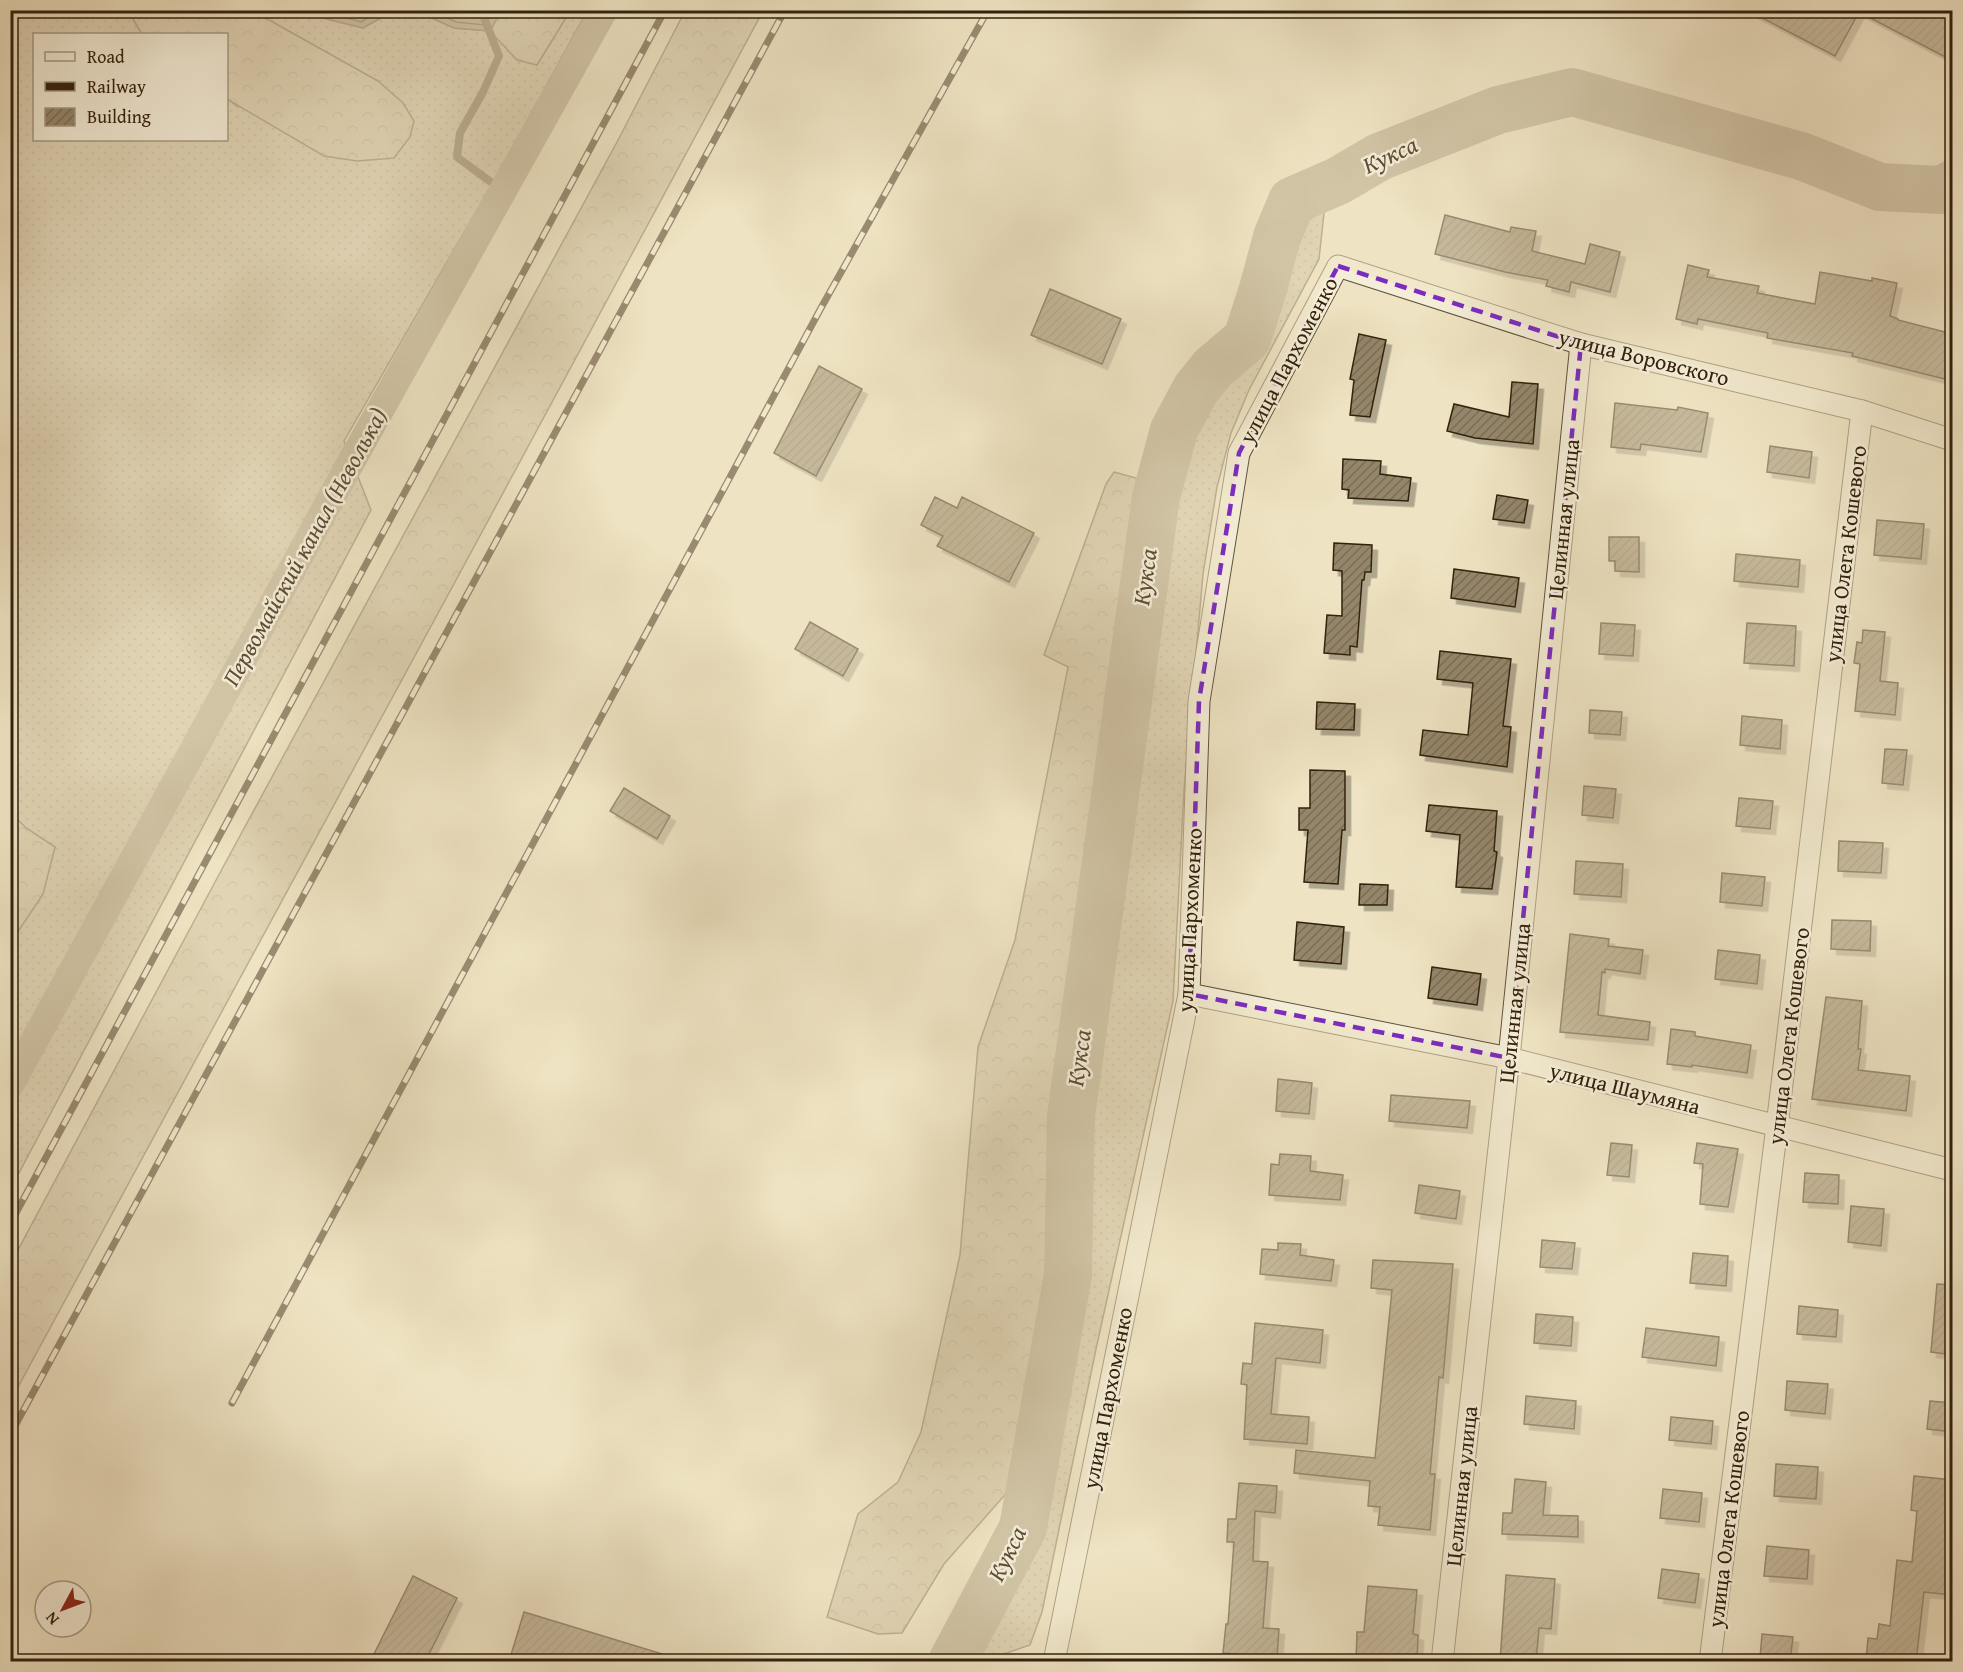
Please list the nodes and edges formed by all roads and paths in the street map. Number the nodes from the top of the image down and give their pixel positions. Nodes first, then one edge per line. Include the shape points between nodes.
1 (1338, 266) joint
2 (1581, 344) junction
3 (1862, 411) junction
4 (1953, 440) edge
5 (1189, 994) junction
6 (1509, 1058) junction
7 (1777, 1126) junction
8 (1953, 1170) edge
9 (1054, 1662) edge
10 (1442, 1662) edge
11 (1710, 1662) edge

1 - 2 street, улица Воровского
1 - 5 street, улица Пархоменко via 1239,453 1199,701
2 - 3 street, улица Воровского
2 - 6 street, Целинная улица
3 - 4 street, улица Воровского
3 - 7 street, улица Олега Кошевого
5 - 6 street, улица Шаумяна
5 - 9 street, улица Пархоменко
6 - 7 street, улица Шаумяна
6 - 10 street, Целинная улица
7 - 8 street, улица Шаумяна
7 - 11 street, улица Олега Кошевого

